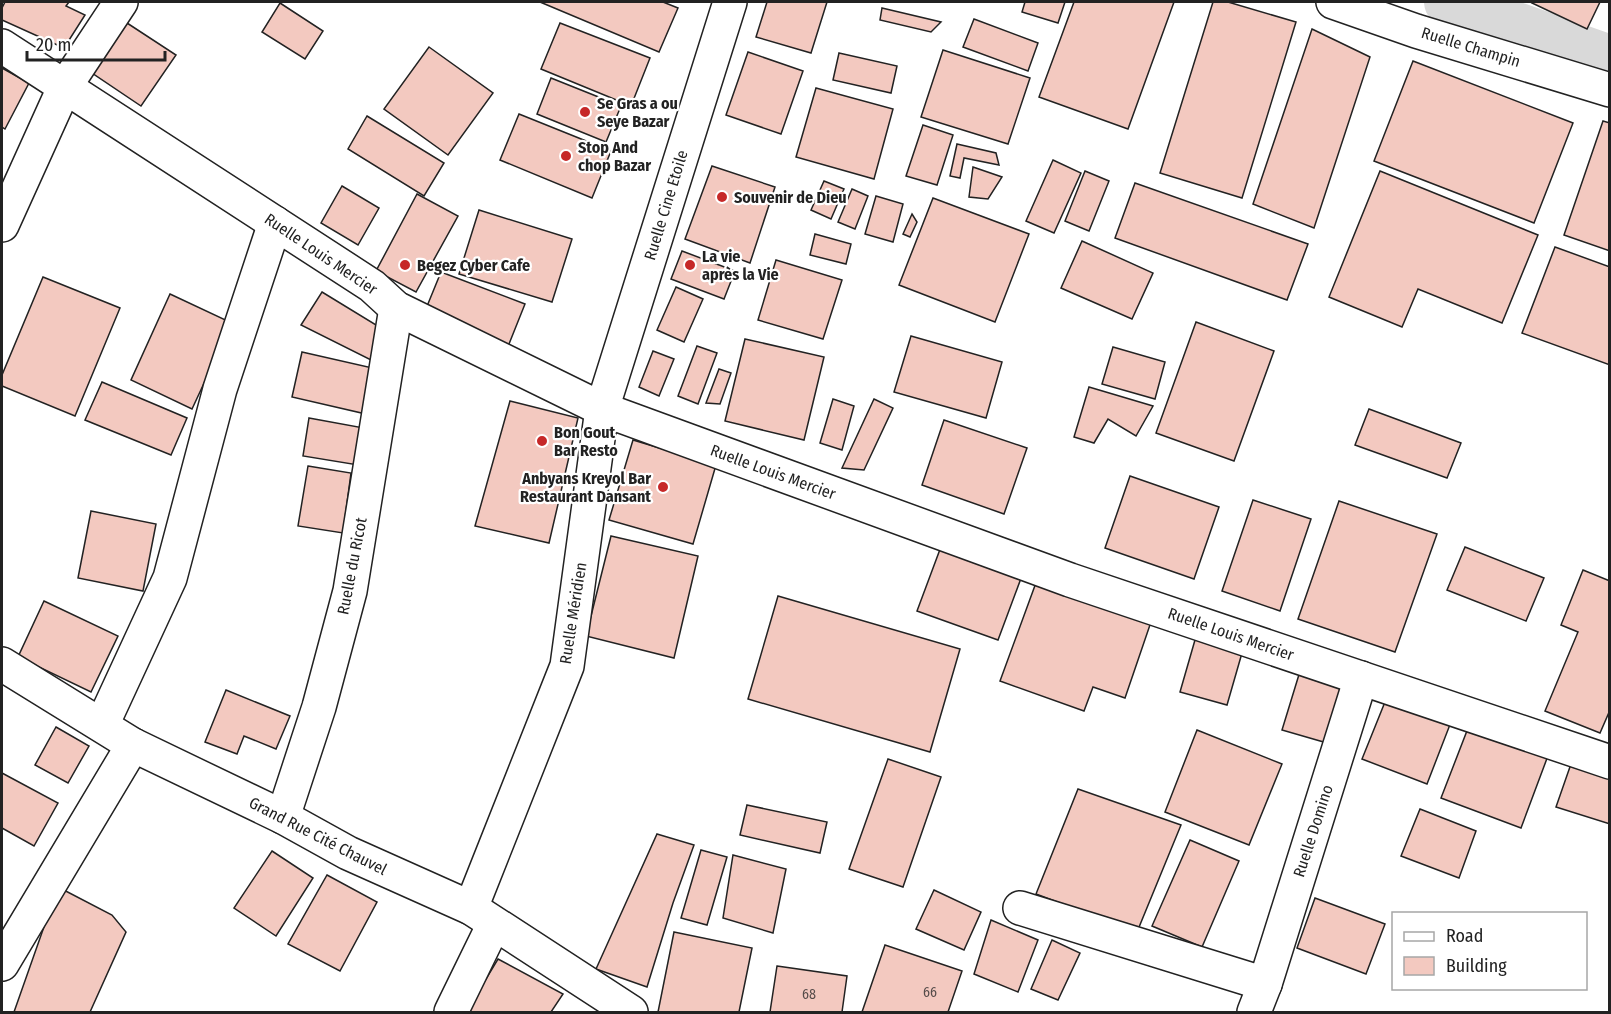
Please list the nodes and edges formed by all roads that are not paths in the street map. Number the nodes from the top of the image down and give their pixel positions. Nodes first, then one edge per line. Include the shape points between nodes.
1 (121, 2) edge
2 (729, 2) edge
3 (1333, 2) edge
4 (2, 46) edge
5 (64, 88) junction
6 (1610, 90) edge
7 (275, 223) junction
8 (2, 225) edge
9 (396, 308) junction
10 (602, 409) junction
11 (2, 664) edge
12 (1361, 678) junction
13 (102, 725) junction
14 (133, 744) junction
15 (1610, 762) edge
16 (283, 818) junction
17 (1020, 908) dead end
18 (482, 916) junction
19 (2, 964) edge
20 (1259, 998) edge
21 (451, 1012) edge
22 (631, 1012) edge

1 - 5 street
2 - 10 street, Ruelle Cine Etoile
3 - 6 street, Ruelle Champin
4 - 5 street, Ruelle Louis Mercier
5 - 7 street, Ruelle Louis Mercier
5 - 8 street
7 - 9 street, Ruelle Louis Mercier via 372,286
7 - 13 street via 220,389 170,579
9 - 10 street, Ruelle Louis Mercier
9 - 16 street, Ruelle du Ricot via 350,591
10 - 12 street, Ruelle Louis Mercier via 1070,580
10 - 18 street, Ruelle Méridien via 567,666
11 - 13 street, Grand Rue Cité Chauvel
12 - 15 street, Ruelle Louis Mercier
12 - 20 street, Ruelle Domino
13 - 14 street, Grand Rue Cité Chauvel
14 - 16 street, Grand Rue Cité Chauvel
14 - 19 street
16 - 18 street, Grand Rue Cité Chauvel
17 - 20 street, Ruelle Domino
18 - 21 street, Ruelle Méridien
18 - 22 street, Grand Rue Cité Chauvel

